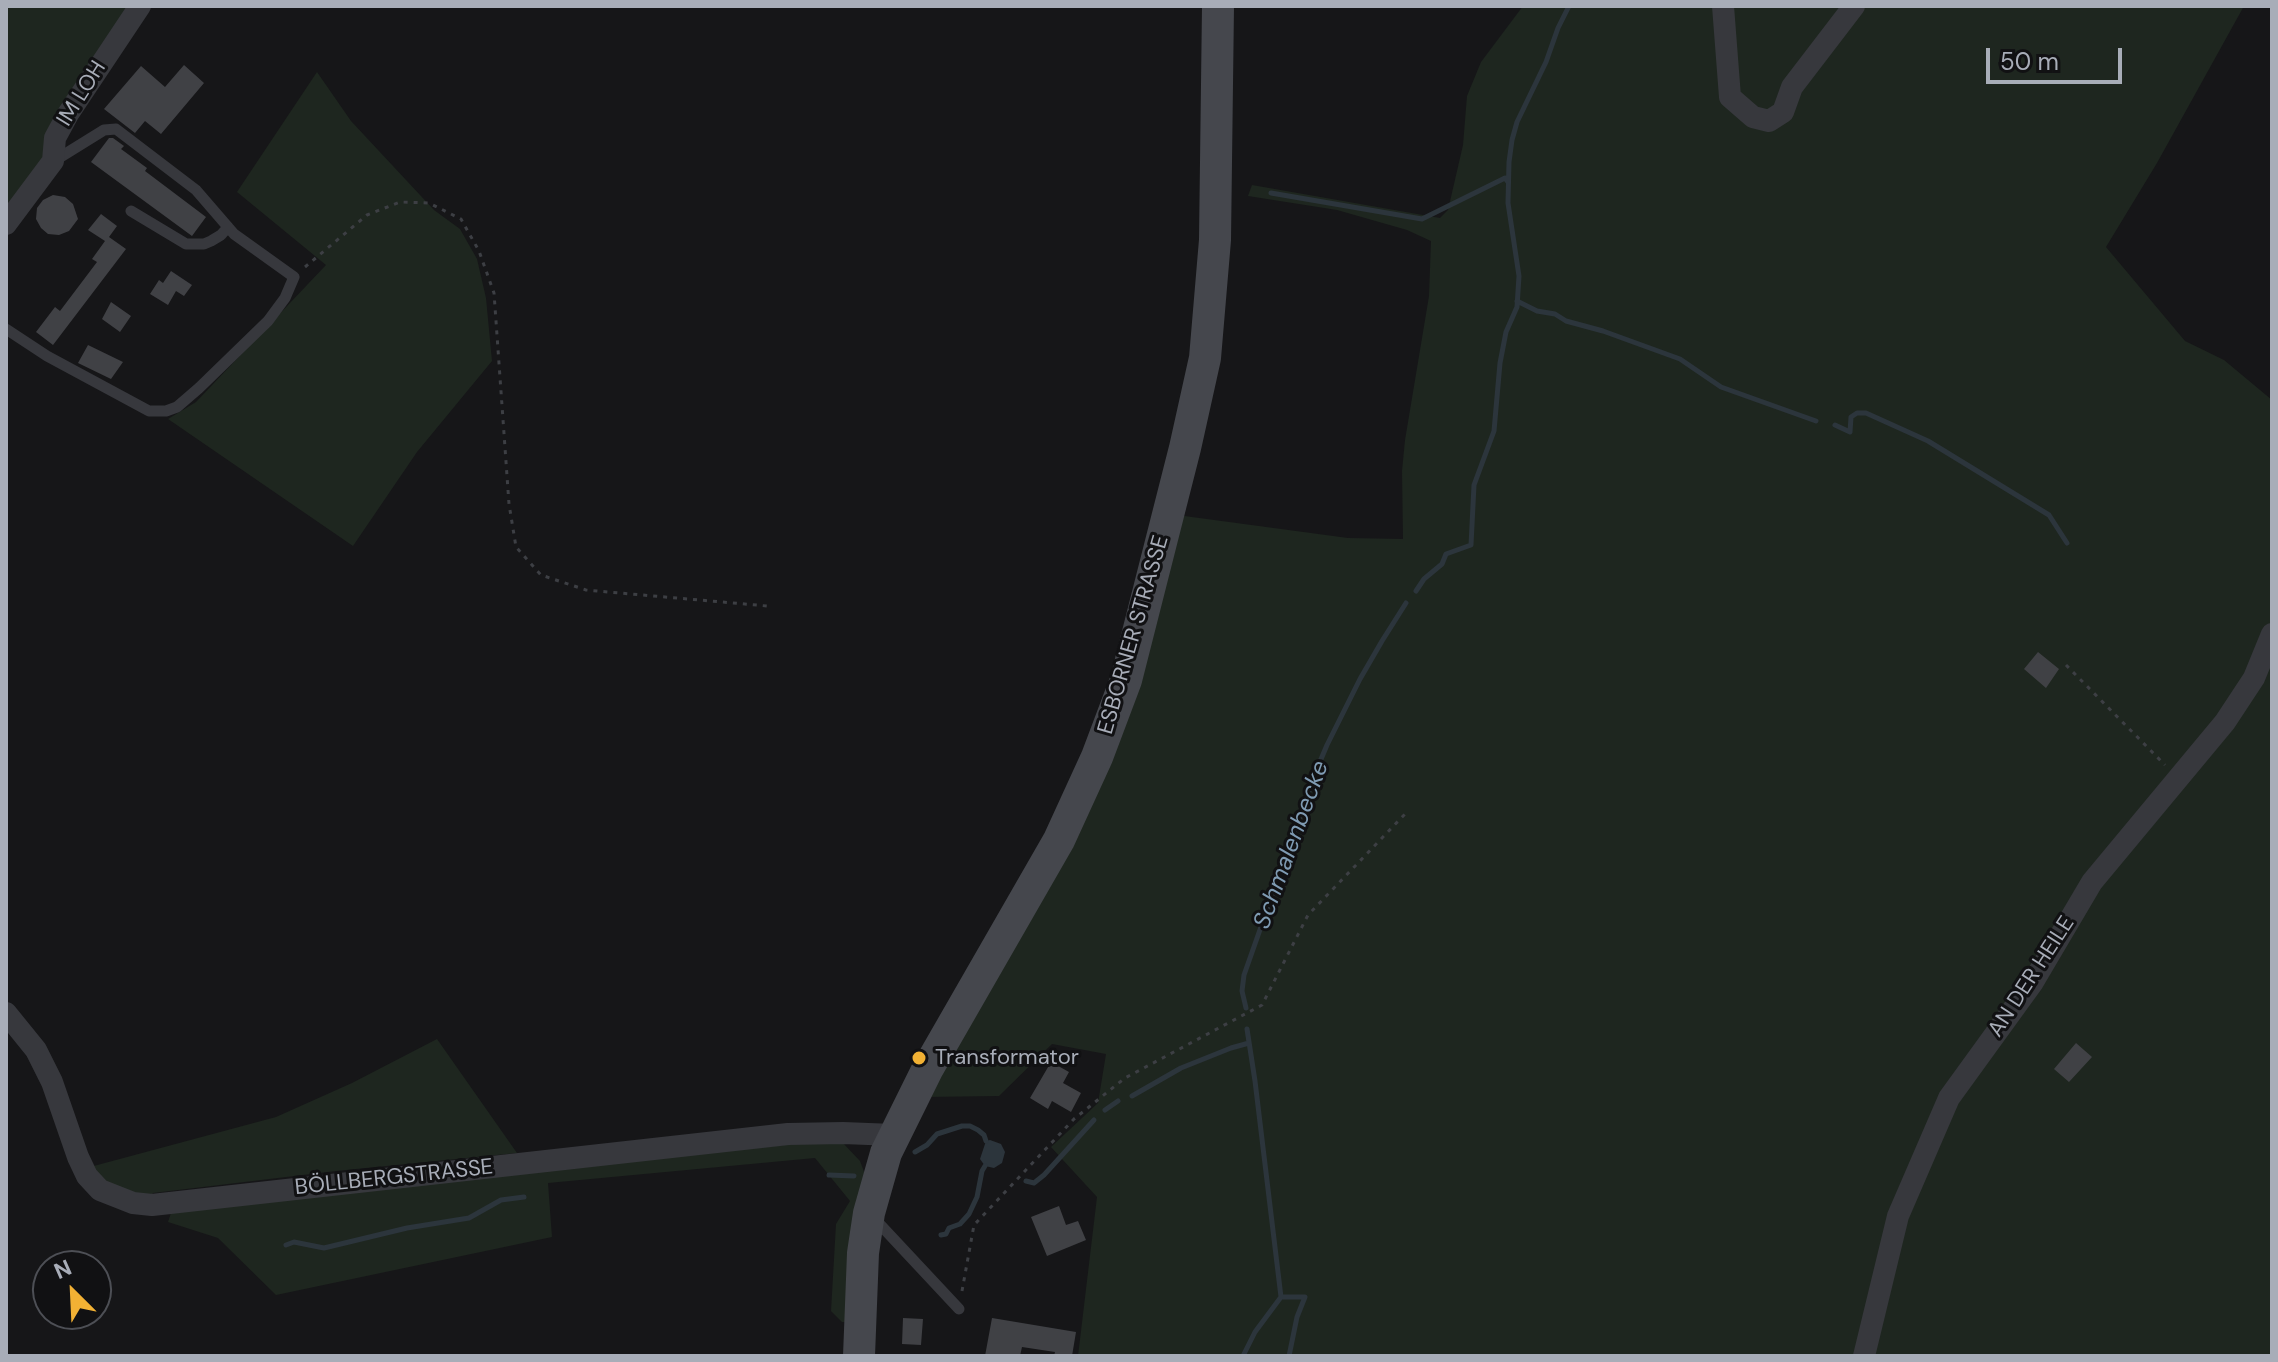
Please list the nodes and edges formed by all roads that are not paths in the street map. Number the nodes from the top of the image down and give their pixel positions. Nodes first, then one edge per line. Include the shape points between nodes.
1 (140, 6) edge
2 (1218, 6) edge
3 (1723, 6) edge
4 (1854, 6) edge
5 (53, 161) junction
6 (131, 211) dead end
7 (6, 224) edge
8 (228, 227) junction
9 (6, 329) edge
10 (2272, 634) edge
11 (6, 1013) edge
12 (894, 1135) junction
13 (869, 1213) junction
14 (959, 1309) road end
15 (859, 1356) edge
16 (1864, 1356) edge

1 - 5 street, IM LOH via 68,114 55,138
2 - 12 main road, ESBORNER STRASSE via 1215,240 1205,358 1126,680 1059,840
3 - 4 street via 1730,97 1753,117 1769,121 1783,112 1792,87
5 - 7 street, IM LOH
5 - 8 lane via 104,130 116,129 196,190
6 - 8 lane via 186,244 204,244
8 - 9 lane via 294,277 268,321 177,407 149,411
10 - 16 street, AN DER HEILE via 2254,678 2225,722 2092,882 2033,982 1949,1098 1898,1216
11 - 12 street, BÖLLBERGSTRASSE via 47,1071 87,1176 100,1190 133,1203 788,1134
12 - 13 main road, ESBORNER STRASSE
13 - 14 lane
13 - 15 main road, ESBORNER STRASSE

